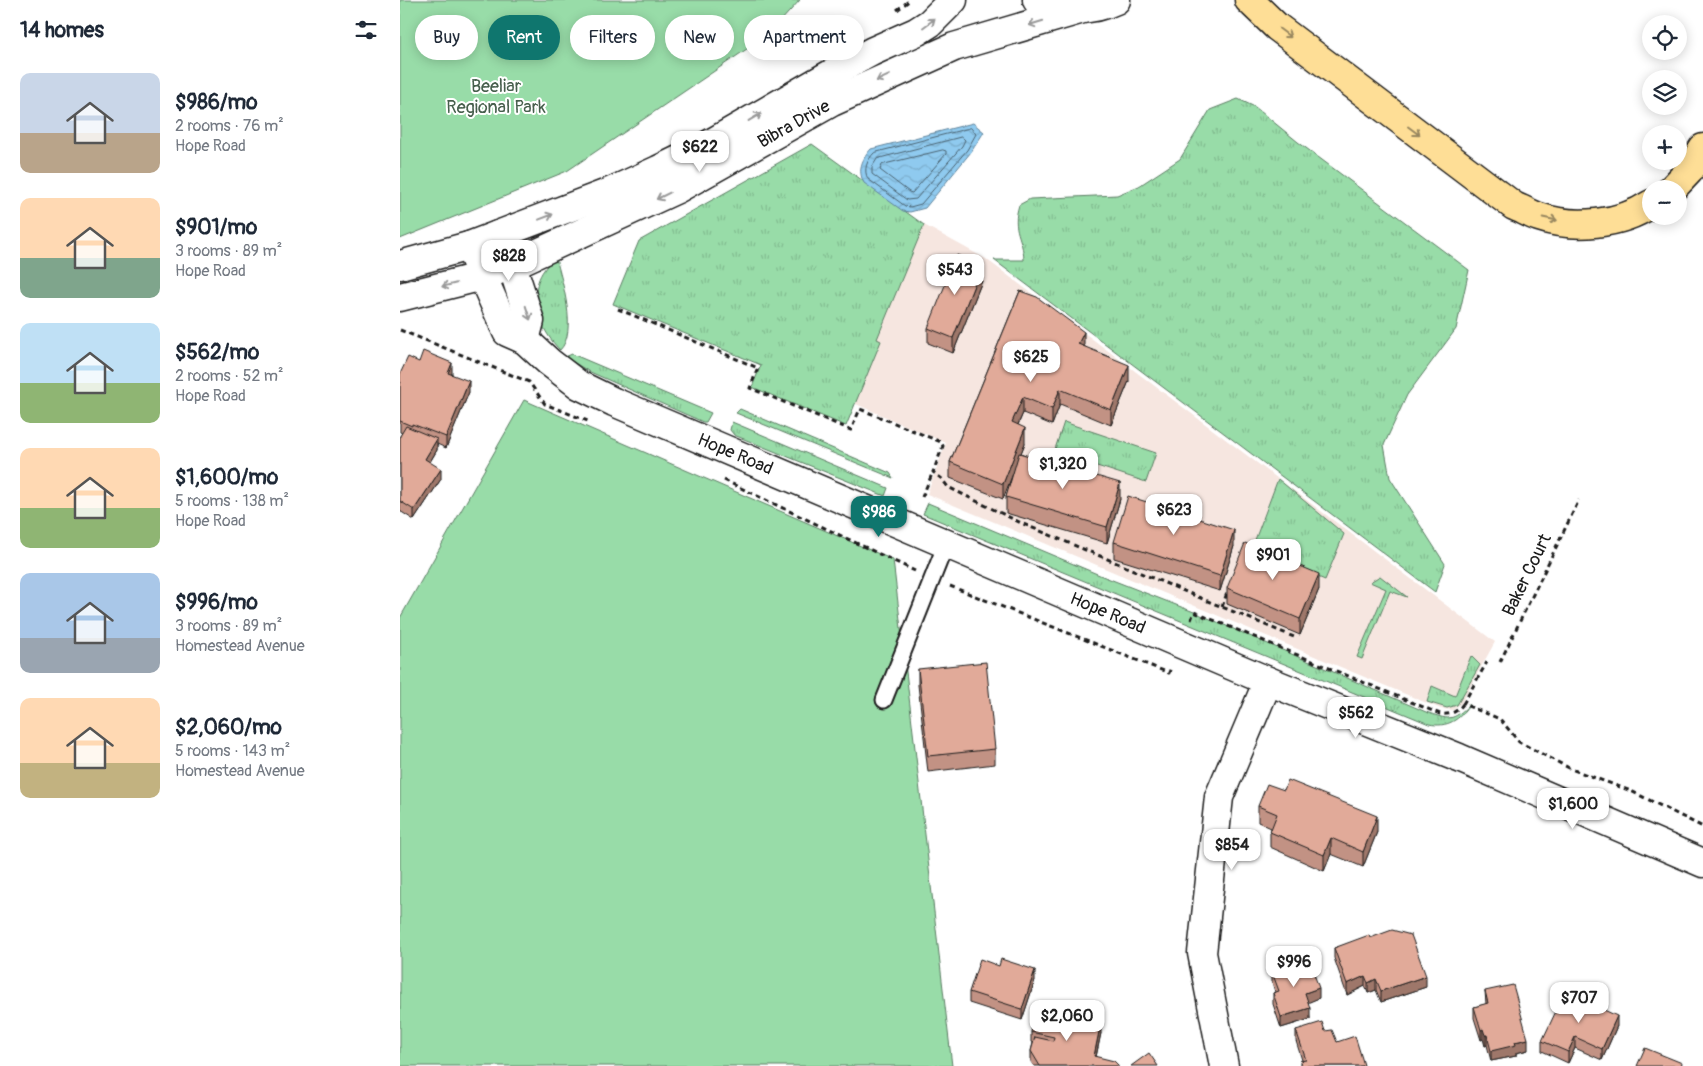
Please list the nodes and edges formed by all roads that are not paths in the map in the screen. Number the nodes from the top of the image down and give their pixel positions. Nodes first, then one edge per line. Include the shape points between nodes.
1 (953, 0) edge
2 (1038, 0) edge
3 (1116, 0) edge
4 (1249, 0) edge
5 (1083, 9) junction
6 (1703, 148) edge
7 (1680, 180) edge
8 (1642, 208) edge
9 (498, 235) junction
10 (469, 246) junction
11 (400, 265) edge
12 (512, 265) junction
13 (483, 276) junction
14 (400, 297) edge
15 (525, 340) junction
16 (946, 544) junction
17 (1268, 681) junction
18 (884, 700) dead end
19 (1703, 864) edge
20 (1224, 1066) edge

9 -> 1 street, Bibra Drive via 610,192 701,149 836,71 916,32
2 - 5 street via 1059,8
3 - 5 street
4 -> 8 main road via 1277,27 1514,206 1539,217 1566,223 1622,218
5 -> 12 street, Bibra Drive via 954,47 893,73 816,110 677,189
6 - 7 main road
9 - 10 street, Bibra Drive
9 - 12 street
10 - 11 street, Bibra Drive
10 - 13 street, Hope Road
12 - 13 street, Bibra Drive
12 -> 15 street via 530,321
13 -> 14 street, Bibra Drive
13 - 15 street, Hope Road via 508,332
15 - 16 street, Hope Road via 580,385
16 - 17 street, Hope Road
16 - 18 lane
17 - 19 street, Hope Road via 1459,758
17 - 20 street via 1218,797 1202,953

